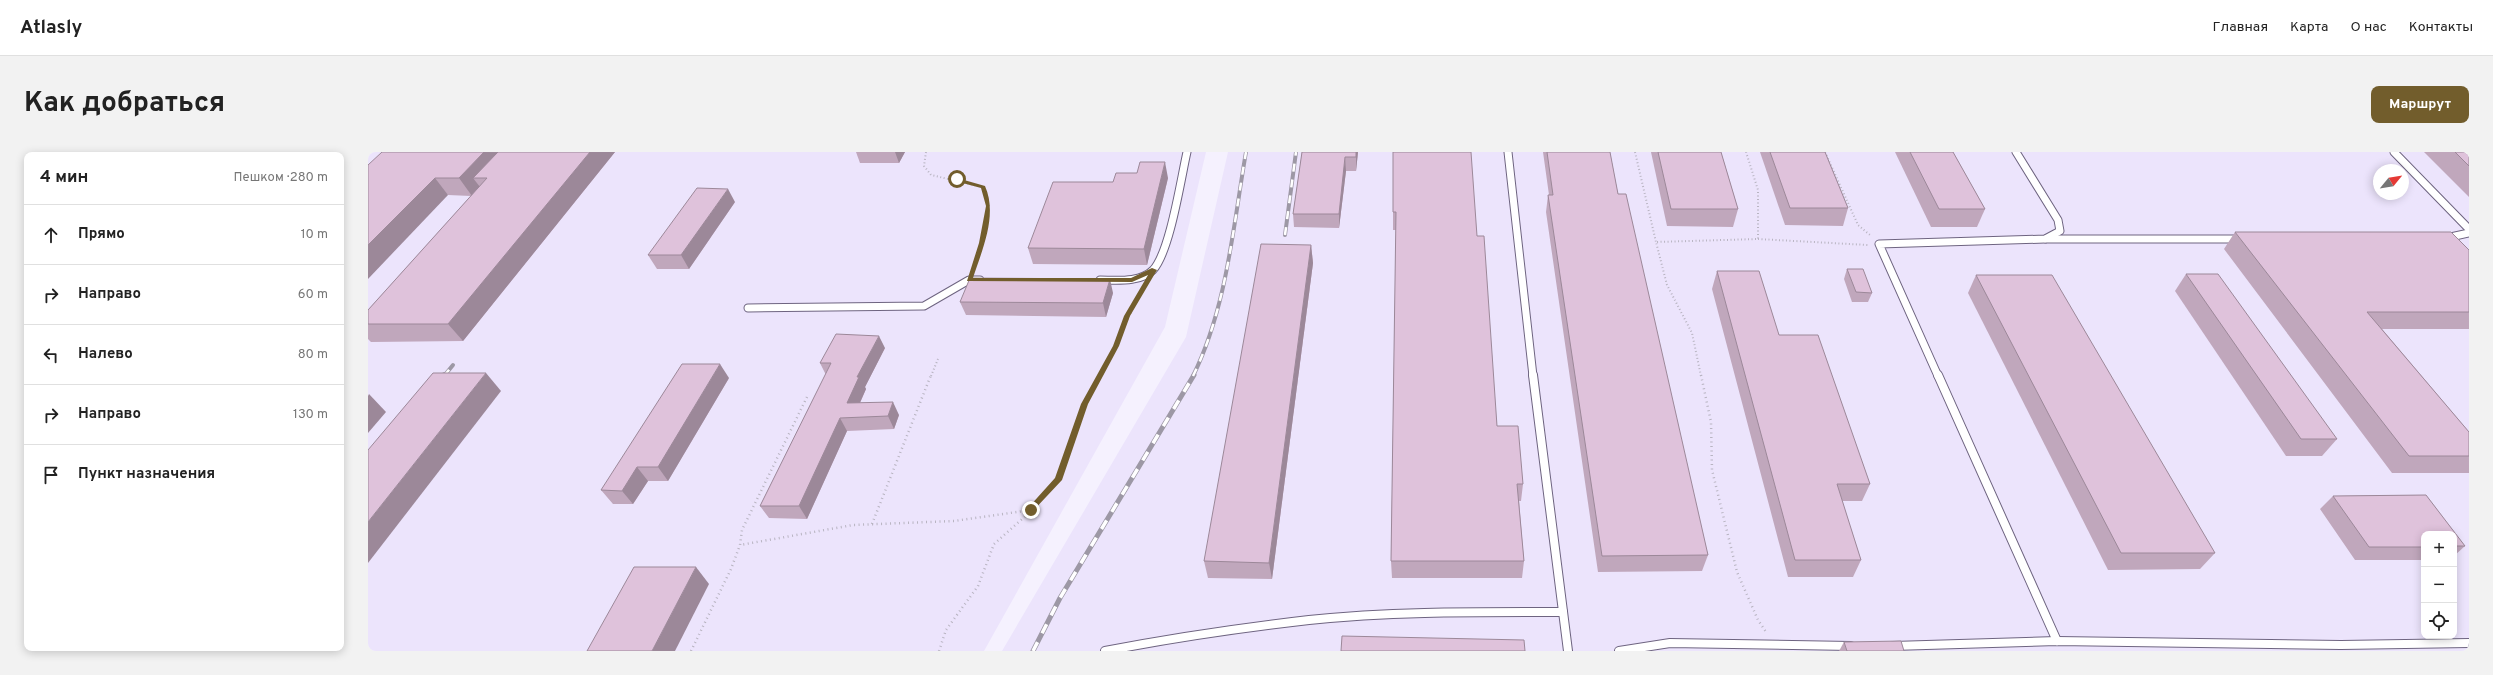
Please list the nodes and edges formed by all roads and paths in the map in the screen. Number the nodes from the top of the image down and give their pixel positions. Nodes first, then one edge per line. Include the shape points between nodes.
1 (926, 152) edge
2 (1187, 152) edge
3 (1508, 152) edge
4 (1635, 152) edge
5 (1746, 152) edge
6 (1825, 152) edge
7 (2016, 152) edge
8 (2394, 152) edge
9 (2469, 229) edge
10 (2469, 233) edge
11 (2439, 238) edge
12 (1758, 239) junction
13 (2045, 239) junction
14 (2248, 240) edge
15 (1656, 242) junction
16 (1879, 244) junction
17 (1154, 270) junction
18 (969, 280) junction
19 (985, 280) edge
20 (1093, 280) edge
21 (748, 308) dead end
22 (938, 359) dead end
23 (807, 397) dead end
24 (1031, 510) junction
25 (872, 524) junction
26 (740, 545) junction
27 (1563, 612) junction
28 (2057, 641) junction
29 (2469, 643) edge
30 (1774, 644) junction
31 (1859, 646) edge
32 (1883, 646) edge
33 (691, 651) edge
34 (939, 651) edge
35 (1105, 651) edge
36 (1568, 651) edge
37 (1619, 651) edge

1 - 18 path via 924,166 931,175 983,187 989,206 982,243
2 - 17 lane via 1163,252
3 - 27 lane via 1540,440
4 - 15 path
5 - 12 path via 1758,190
6 - 16 path via 1858,225
7 - 13 lane via 2058,220 2060,231
8 - 9 lane
10 - 11 lane
12 - 15 path
12 - 16 path
13 - 14 lane
13 - 16 lane
15 - 30 path via 1667,284 1692,333 1711,422 1712,470 1737,572 1758,620
16 - 28 lane
17 - 20 lane via 1132,280
17 - 24 path via 1127,316 1116,346 1084,404 1058,480
18 - 19 lane
18 - 21 lane via 924,306
22 - 25 path
23 - 26 path via 742,530
24 - 25 path via 954,521
24 - 34 path via 994,544 978,586 946,630
25 - 26 path
26 - 33 path
27 - 35 lane via 1457,612 1310,620 1173,638
27 - 36 lane
28 - 29 lane via 2341,645
28 - 32 lane
30 - 31 lane
30 - 37 lane via 1670,643

